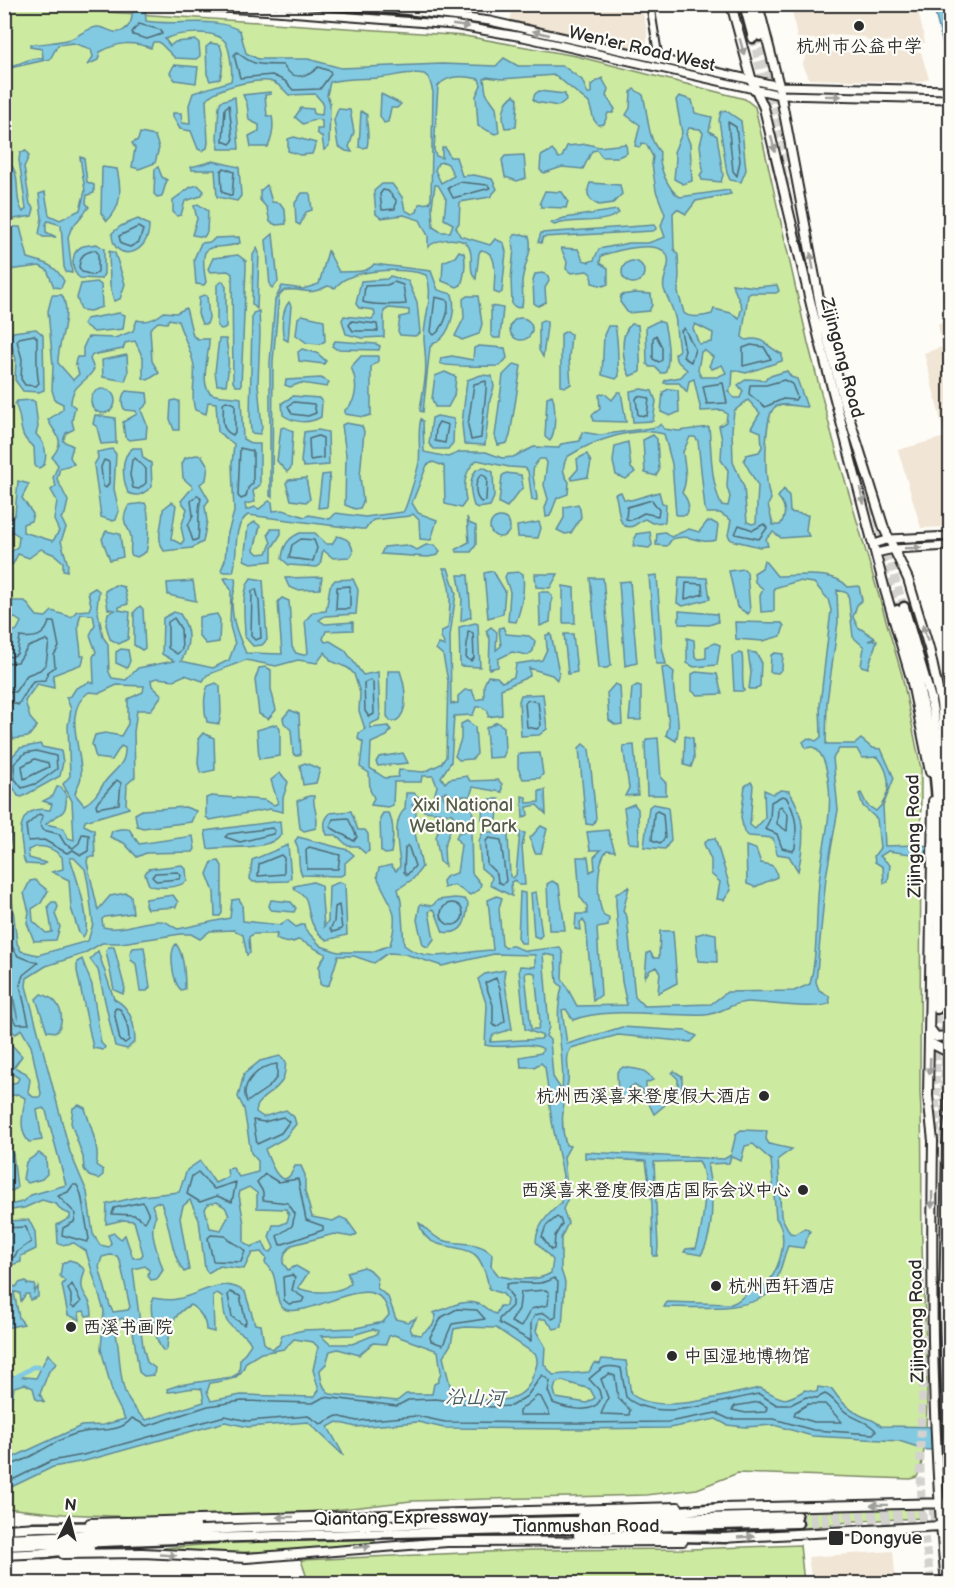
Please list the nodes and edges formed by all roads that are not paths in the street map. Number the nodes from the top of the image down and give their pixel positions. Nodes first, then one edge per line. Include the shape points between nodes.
1 (304, 4) edge
2 (650, 4) edge
3 (731, 4) edge
4 (744, 4) edge
5 (751, 4) edge
6 (758, 4) edge
7 (146, 5) edge
8 (659, 60) junction
9 (753, 85) junction
10 (779, 90) junction
11 (950, 90) edge
12 (951, 99) edge
13 (951, 536) edge
14 (890, 539) junction
15 (951, 546) edge
16 (875, 548) junction
17 (894, 549) junction
18 (901, 608) tunnel mouth
19 (926, 696) junction
20 (948, 766) junction
21 (930, 768) junction
22 (951, 794) edge
23 (933, 804) joint
24 (941, 841) edge
25 (936, 861) junction
26 (951, 1020) edge
27 (931, 1029) junction
28 (930, 1043) junction
29 (951, 1106) edge
30 (949, 1116) edge
31 (938, 1504) junction
32 (950, 1504) edge
33 (724, 1508) junction
34 (950, 1521) edge
35 (530, 1522) junction
36 (33, 1527) junction
37 (940, 1527) junction
38 (253, 1528) junction
39 (4, 1529) edge
40 (530, 1532) junction
41 (951, 1532) edge
42 (4, 1538) edge
43 (229, 1538) junction
44 (726, 1538) junction
45 (4, 1546) edge
46 (42, 1553) junction
47 (4, 1556) edge
48 (946, 1584) edge

8 -> 1 main road, Wen'er Road West via 481,20
2 - 8 street
3 -> 9 main road, Zijingang Road
4 - 5 highway via 756,37
6 - 10 main road, Zijingang Road
7 -> 9 main road, Wen'er Road West via 453,25
8 - 9 main road, Wen'er Road West
9 - 10 main road, Wen'er Road West
9 -> 16 main road, Zijingang Road via 764,108 814,319
10 - 11 main road, Wen'er Road West
10 -> 12 main road, Wen'er Road West
14 -> 10 main road, Zijingang Road via 860,456 824,325
13 - 14 main road
14 - 16 main road
14 - 17 main road, Zijingang Road
17 -> 15 main road
16 - 17 main road
16 - 21 main road, Zijingang Road via 911,678
20 -> 17 main road, Zijingang Road via 941,703 929,648 908,579
18 - 19 highway
19 - 20 highway
19 - 21 highway
19 - 24 highway via 944,777
20 - 22 main road, Zijingang Road
21 - 23 main road, Zijingang Road
23 - 24 highway
24 - 25 highway
24 - 25 highway, Zijingang Road via 948,861 941,1009
25 - 27 main road, Zijingang Road
26 - 27 main road via 950,1032 944,1038 934,1036
27 - 28 main road, Zijingang Road
28 - 30 main road via 949,1056
28 -> 31 main road, Zijingang Road
29 - 30 main road, Zijingang Road
30 - 32 main road, Zijingang Road via 944,1311
31 - 32 main road, Tianmushan Road
31 -> 33 main road, Tianmushan Road
31 - 37 main road, Zijingang Road
32 - 34 main road, Zijingang Road
33 - 35 highway
33 -> 36 main road, Tianmushan Road via 234,1518
34 - 37 main road, Tianmushan Road
34 - 41 main road, Zijingang Road
35 - 38 highway, Qiantang Expressway
35 - 40 highway, Qiantang Expressway via 797,1520
36 - 38 highway
36 - 39 main road, Tianmushan Road
44 -> 37 main road, Tianmushan Road
37 - 48 main road, Zijingang Road
38 - 42 highway, Qiantang Expressway
40 - 43 highway, Qiantang Expressway
40 - 44 highway
43 - 45 highway, Qiantang Expressway
43 - 46 highway
46 -> 44 main road, Tianmushan Road via 246,1557 404,1543
46 - 47 main road, Tianmushan Road

